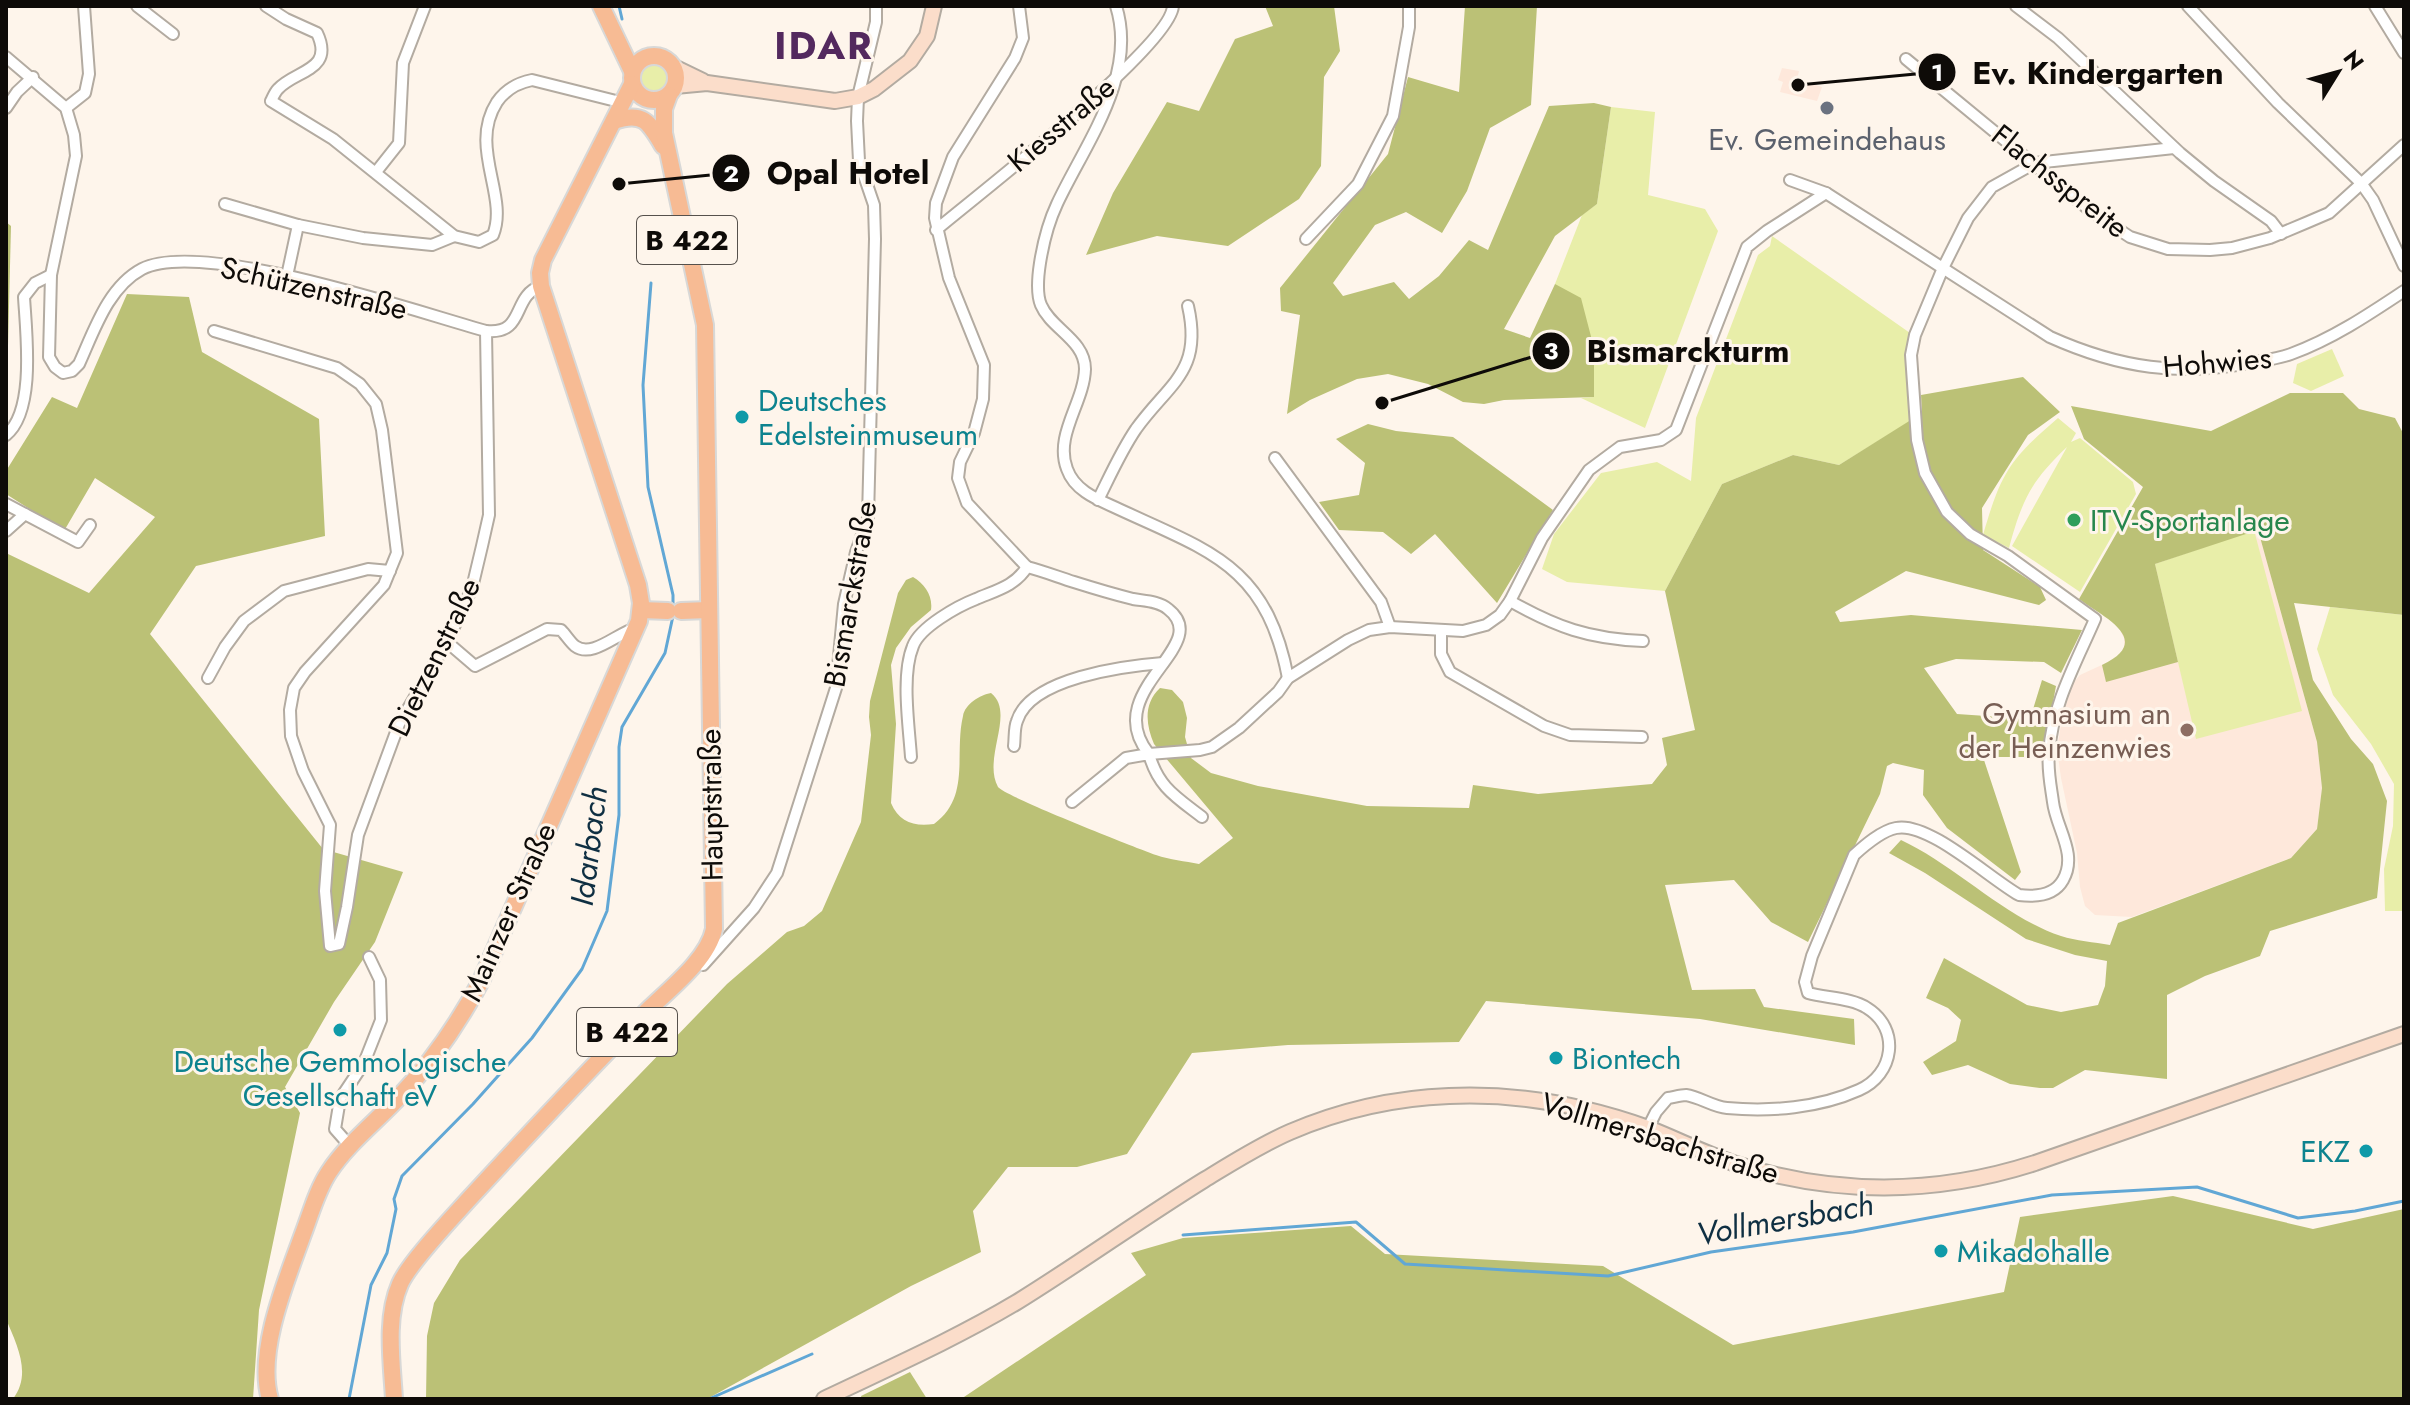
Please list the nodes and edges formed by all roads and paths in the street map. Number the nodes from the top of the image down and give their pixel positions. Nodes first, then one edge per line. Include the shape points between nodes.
1 (84, 6) edge
2 (137, 6) edge
3 (266, 6) edge
4 (425, 6) edge
5 (601, 6) edge
6 (876, 6) edge
7 (934, 6) edge
8 (1019, 6) edge
9 (1116, 6) edge
10 (1173, 6) edge
11 (1409, 6) edge
12 (2016, 6) edge
13 (2188, 6) edge
14 (2375, 6) edge
15 (613, 28) junction
16 (173, 34) dead end
17 (2404, 53) edge
18 (649, 56) junction
19 (6, 57) edge
20 (1906, 59) dead end
21 (672, 66) junction
22 (33, 77) junction
23 (1117, 77) junction
24 (632, 78) junction
25 (707, 83) junction
26 (672, 90) junction
27 (858, 97) junction
28 (624, 103) junction
29 (6, 108) edge
30 (66, 108) junction
31 (614, 121) junction
32 (2404, 145) edge
33 (2174, 148) junction
34 (668, 154) junction
35 (2035, 163) junction
36 (376, 172) junction
37 (1790, 180) dead end
38 (2361, 183) junction
39 (1826, 193) junction
40 (225, 204) dead end
41 (298, 225) junction
42 (936, 230) junction
43 (2281, 234) junction
44 (454, 236) junction
45 (1306, 239) dead end
46 (2404, 266) edge
47 (1943, 268) junction
48 (51, 275) junction
49 (287, 276) junction
50 (541, 286) junction
51 (2404, 291) edge
52 (1188, 306) dead end
53 (214, 331) dead end
54 (486, 331) junction
55 (6, 435) edge
56 (1275, 458) dead end
57 (1098, 500) junction
58 (6, 504) edge
59 (25, 514) junction
60 (90, 525) dead end
61 (6, 531) edge
62 (1027, 567) junction
63 (390, 571) junction
64 (1510, 601) junction
65 (641, 610) junction
66 (709, 610) junction
67 (1390, 627) junction
68 (636, 628) junction
69 (1441, 630) junction
70 (1643, 641) dead end
71 (447, 642) junction
72 (1163, 663) junction
73 (208, 678) dead end
74 (1288, 678) junction
75 (1642, 737) dead end
76 (1014, 746) dead end
77 (1149, 754) junction
78 (911, 757) dead end
79 (1072, 802) dead end
80 (1202, 817) dead end
81 (369, 957) dead end
82 (669, 989) junction
83 (2404, 1034) edge
84 (1648, 1128) junction
85 (350, 1146) junction
86 (270, 1399) edge
87 (394, 1399) edge
88 (824, 1399) edge

1 - 30 street via 89,74 85,93
2 - 16 street
3 - 36 street via 317,33 321,42 321,57 310,70 278,88 271,101
4 - 36 street via 403,63 399,143
5 - 15 main road
6 - 27 street, Bismarckstraße
7 - 27 main road via 927,36 910,61
8 - 42 street via 1023,38 953,157 936,203
9 - 23 street via 1121,21
10 - 23 street, Kiesstraße via 1151,42
11 - 45 street via 1393,116 1358,184
12 - 33 street via 2079,57
13 - 38 street
14 - 17 street
15 - 18 main road
15 - 24 main road
18 - 21 main road via 662,57
18 - 24 main road via 637,62
19 - 22 street
20 - 35 street, Flachsspreite
21 - 25 main road
21 - 26 main road, B 422
22 - 29 street
22 - 30 street
23 - 42 street, Kiesstraße
23 - 57 street via 1112,97 1055,208 1038,289 1041,306 1079,349 1085,366 1064,456 1069,474
24 - 26 main road via 638,94 649,100
24 - 28 main road
25 - 26 main road
25 - 27 main road via 835,101
26 - 34 main road, Hauptstraße / B 422 via 663,115
27 - 82 street, Bismarckstraße via 859,161 874,205 875,239 868,518 844,604 836,688 777,873 754,908 690,979
28 - 31 main road
28 - 44 street via 532,80 517,83 489,114 486,146 498,223 493,235 479,242
30 - 48 street via 76,156
31 - 34 main road via 629,116 648,122
31 - 50 main road via 543,260
32 - 38 street, Flachsspreite
33 - 35 street
33 - 43 street
34 - 66 main road, Hauptstraße / B 422 via 705,325
35 - 43 street, Flachsspreite via 2101,219 2130,237 2168,249 2210,250
35 - 47 street via 1985,193
36 - 44 street
37 - 39 street, Hohwies
38 - 43 street, Flachsspreite via 2329,213
38 - 46 street
39 - 47 street, Hohwies
39 - 64 street via 1747,247 1676,430 1661,440 1620,447 1589,470 1542,538
40 - 41 street
41 - 44 street via 432,245
41 - 49 street
42 - 62 street via 984,365 983,399 958,478 967,503
47 - 51 street, Hohwies via 2050,337 2109,360 2166,370 2234,366 2289,355 2357,322
47 - 84 street via 1911,355 1917,440 1925,473 1958,524 2095,619 2063,689 2048,755 2054,808 2067,844 2063,881 2036,897 2019,895 1930,834 1896,828 1867,843 1854,855 1805,982 1808,993 1864,1005 1877,1015 1890,1047 1880,1075 1860,1090 1789,1109 1725,1108 1687,1095 1668,1098
48 - 49 street, Schützenstraße via 49,357 63,373 79,364 116,292 142,269 160,263 220,263
48 - 55 street via 24,297 28,358 22,406
49 - 54 street, Schützenstraße
50 - 54 street via 529,293 509,329
50 - 65 main road, Mainzer Straße via 638,585
52 - 57 street via 1190,356 1182,375 1130,438
53 - 63 street via 337,368 376,404 397,553
54 - 71 street, Dietzenstraße via 489,515 472,588
56 - 67 street via 1381,602
57 - 74 street via 1232,567 1268,612
58 - 59 street
59 - 60 street via 78,542
59 - 61 street
62 - 72 street via 1171,610 1179,638
62 - 78 street via 1013,584 960,605 913,644
63 - 71 street, Dietzenstraße via 384,585 305,672 294,688 290,710 291,736 303,771 330,825 325,891 330,946 339,944 358,835 399,724
63 - 73 street via 368,569 284,591 244,621
64 - 69 street via 1486,625
64 - 70 street via 1571,631
65 - 66 main road
65 - 68 main road, Mainzer Straße
66 - 82 main road, Hauptstraße / B 422 via 714,929 706,950
67 - 69 street
67 - 74 street via 1361,633
68 - 71 street via 587,650 561,630 547,629 475,666
68 - 85 main road, Mainzer Straße via 481,981 411,1085
69 - 75 street via 1441,654 1450,672 1544,726 1570,735
72 - 76 street via 1048,688 1025,706 1017,720
72 - 77 street via 1133,719
74 - 77 street via 1239,728 1212,747
77 - 79 street via 1126,758
77 - 80 street via 1154,775
81 - 85 street via 380,980 381,1020 364,1063 340,1099 335,1129
82 - 87 main road, Hauptstraße / B 422 via 568,1092 403,1278 394,1309
83 - 84 main road, Vollmersbachstraße via 2035,1163 1939,1185 1866,1188 1799,1180 1731,1162
84 - 88 main road, Vollmersbachstraße via 1522,1097 1401,1100 1339,1115 1244,1155 968,1330
85 - 86 main road, Mainzer Straße via 322,1184 291,1267 267,1361

